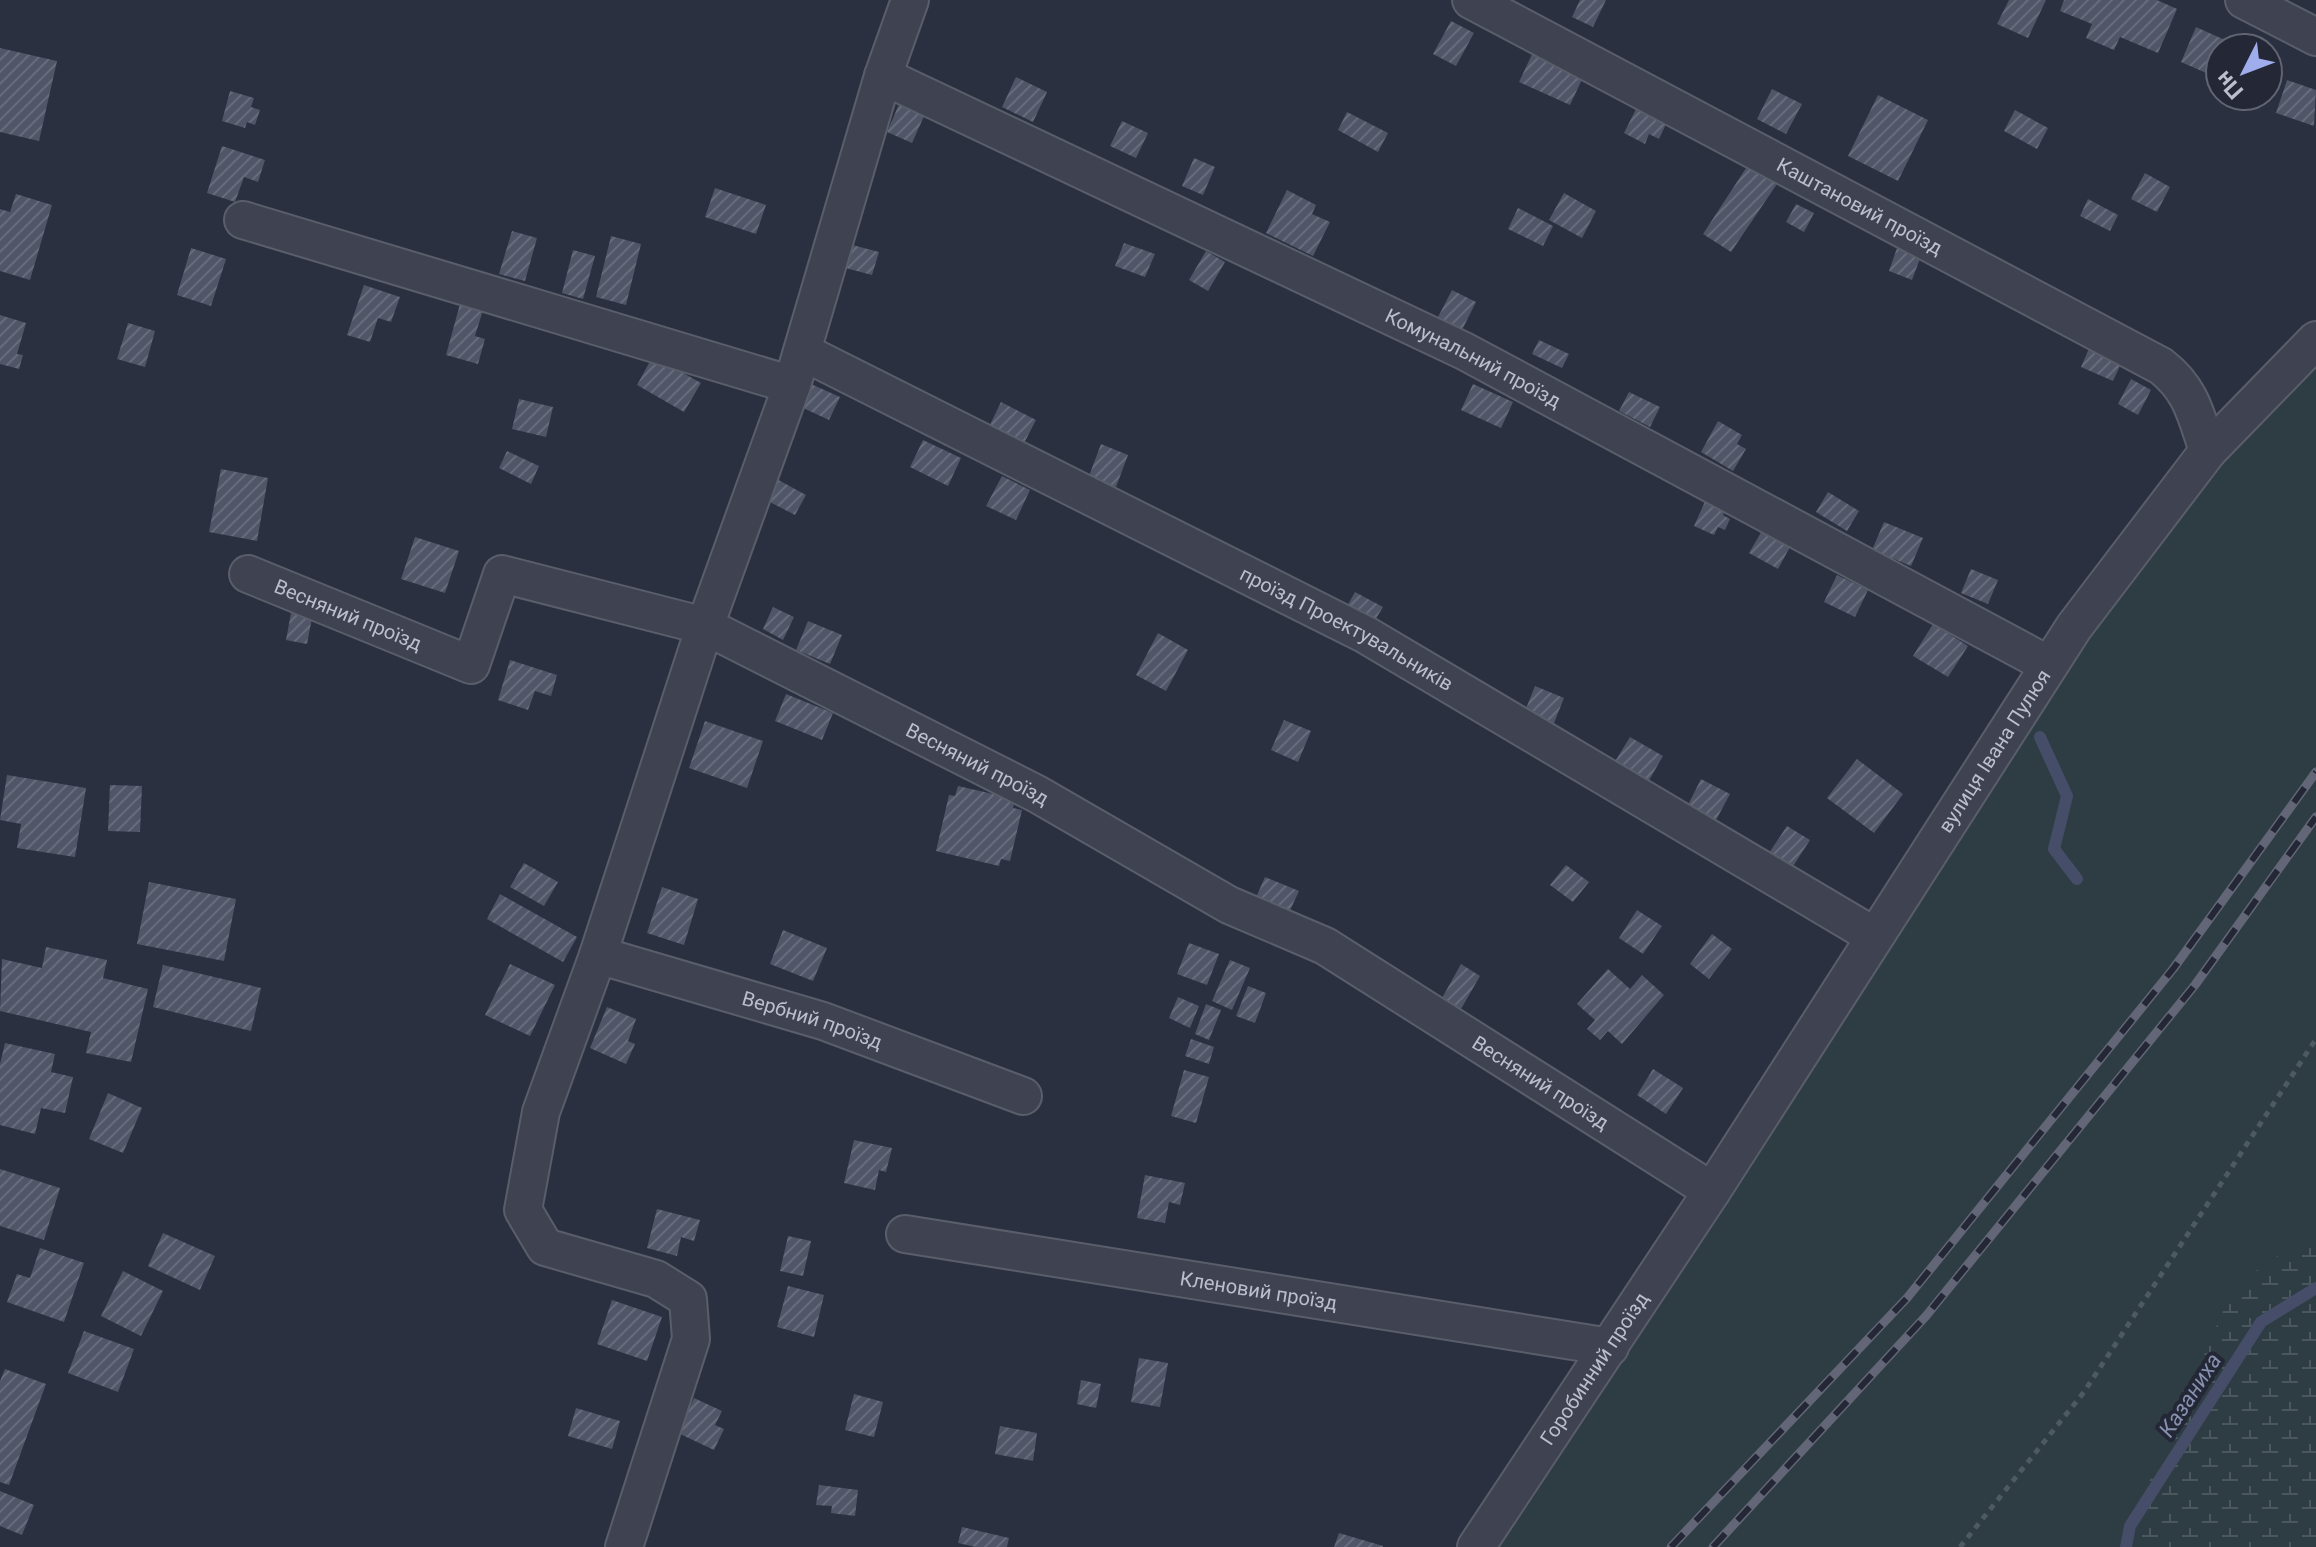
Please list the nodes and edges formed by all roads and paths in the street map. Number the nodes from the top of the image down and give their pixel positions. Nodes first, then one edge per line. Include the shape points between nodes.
1 (910, 0) edge
2 (1471, 0) edge
3 (2244, 0) edge
4 (2316, 37) edge
5 (883, 76) junction
6 (243, 220) dead end
7 (2316, 340) edge
8 (798, 368) junction
9 (2208, 451) junction
10 (248, 574) dead end
11 (705, 626) junction
12 (2049, 665) junction
13 (1874, 936) junction
14 (598, 955) junction
15 (2316, 1039) edge
16 (1023, 1096) dead end
17 (1712, 1191) junction
18 (905, 1234) dead end
19 (1610, 1347) junction
20 (624, 1547) edge
21 (1476, 1547) edge
22 (1960, 1547) edge

1 - 5 street
2 - 9 street, Каштановий проїзд via 2161,366 2188,392
3 - 4 street
5 - 8 street
5 - 12 street, Комунальний проїзд via 1464,351
6 - 8 street, проїзд Проектувальників
7 - 9 street, вулиця Івана Пулюя
8 - 11 street
8 - 13 street, проїзд Проектувальників via 1366,635
9 - 12 street, вулиця Івана Пулюя
10 - 11 street, Весняний проїзд via 471,665 502,574
11 - 14 street
11 - 17 street, Весняний проїзд via 1037,794 1229,905 1325,946
12 - 13 street, вулиця Івана Пулюя
13 - 17 street, вулиця Івана Пулюя
14 - 16 street, Вербний проїзд via 823,1021
14 - 20 street via 541,1112 523,1210 545,1247 656,1279 688,1299 691,1339
15 - 22 path via 2084,1392
17 - 19 street, Горобинний проїзд
18 - 19 street, Кленовий проїзд
19 - 21 street, Горобинний проїзд

